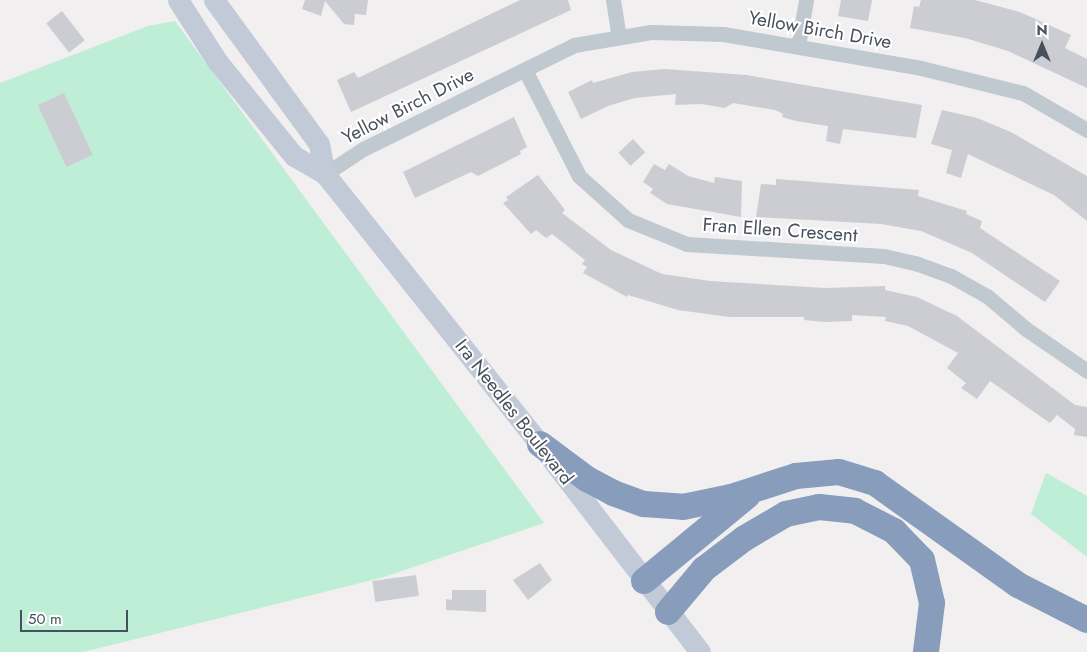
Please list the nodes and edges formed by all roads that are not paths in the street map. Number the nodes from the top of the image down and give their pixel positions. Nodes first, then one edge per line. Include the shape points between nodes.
1 (178, 0) edge
2 (214, 0) edge
3 (613, 0) edge
4 (806, 0) edge
5 (619, 37) junction
6 (798, 46) junction
7 (525, 70) junction
8 (1087, 130) edge
9 (324, 174) junction
10 (1087, 372) edge
11 (540, 444) junction
12 (759, 486) junction
13 (644, 581) junction
14 (668, 612) junction
15 (1087, 620) edge
16 (700, 652) edge
17 (926, 652) edge

1 - 9 main road, Ira Needles Boulevard via 217,61 294,156
2 - 9 main road via 320,144
3 - 5 street
4 - 6 street
5 - 6 street, Yellow Birch Drive via 682,31
5 - 7 street, Yellow Birch Drive via 574,46
6 - 8 street, Yellow Birch Drive via 921,68 1023,93
7 - 9 street, Yellow Birch Drive via 363,149
7 - 10 street, Fran Ellen Crescent via 579,176 628,220 687,244 884,256 918,264 951,276 987,296 1026,329
9 - 11 main road, Ira Needles Boulevard
11 - 12 highway via 587,479 644,504 682,508 731,497
11 - 13 main road, Ira Needles Boulevard
12 - 13 highway
12 - 15 highway via 796,476 839,472 875,483 1018,585
13 - 14 main road, Ira Needles Boulevard
14 - 16 main road, Ira Needles Boulevard
14 - 17 highway via 704,569 745,538 786,514 819,506 855,511 894,531 922,560 932,603

